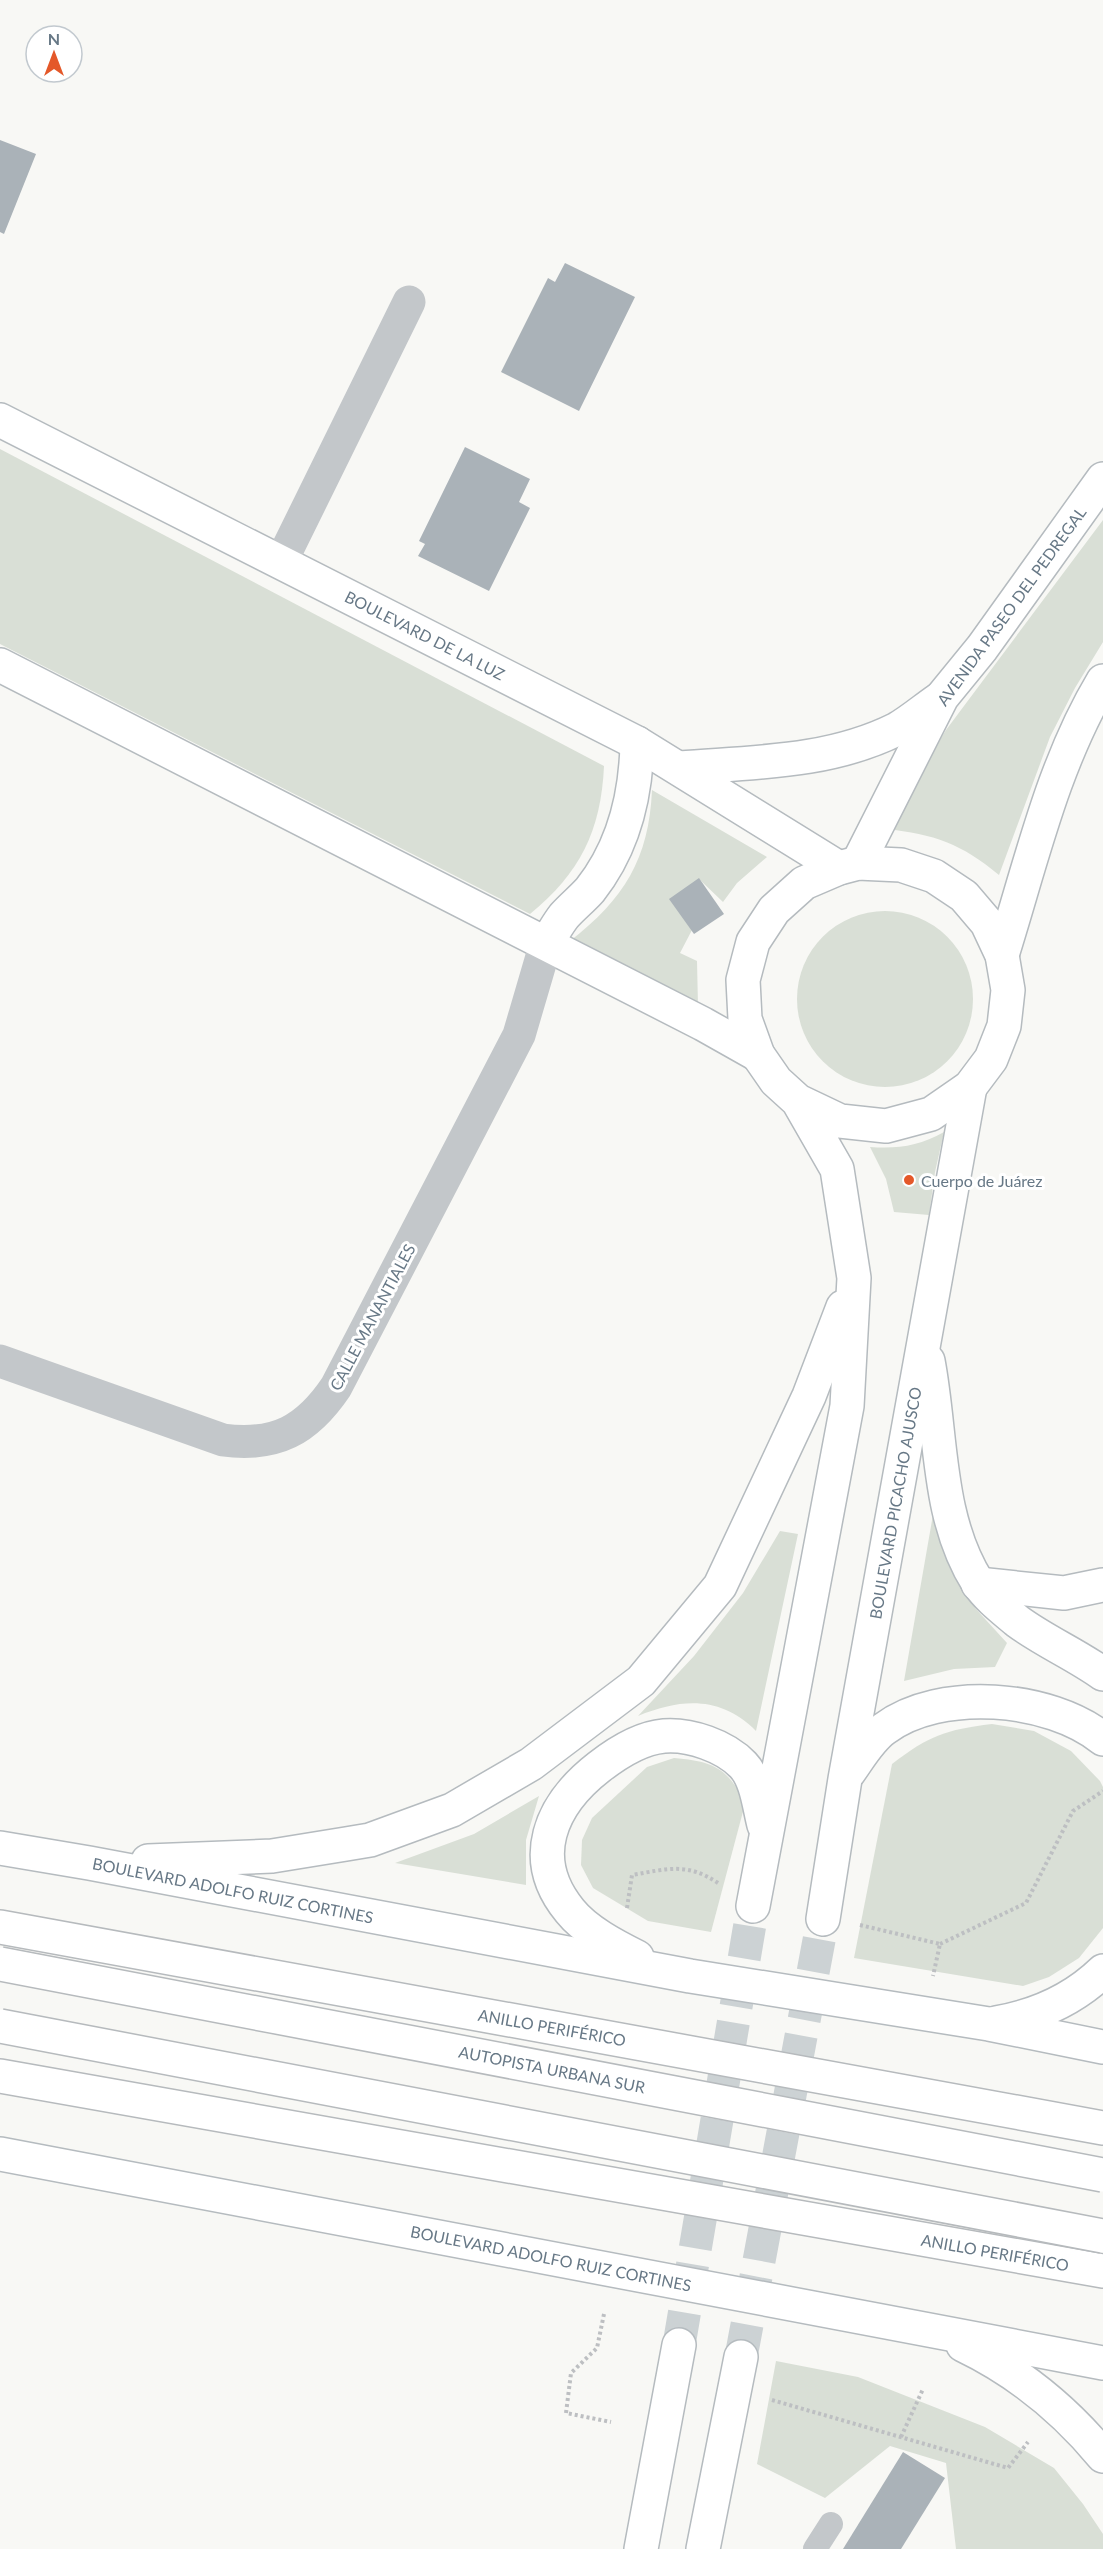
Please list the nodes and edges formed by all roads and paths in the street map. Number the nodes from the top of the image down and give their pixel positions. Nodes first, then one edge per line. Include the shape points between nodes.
1 (409, 302) dead end
2 (0, 420) edge
3 (1103, 479) edge
4 (281, 562) junction
5 (0, 665) edge
6 (1103, 681) edge
7 (942, 697) junction
8 (637, 743) junction
9 (680, 768) junction
10 (848, 865) junction
11 (546, 944) junction
12 (1002, 955) junction
13 (758, 1055) junction
14 (970, 1087) junction
15 (798, 1101) junction
16 (854, 1278) junction
17 (924, 1340) junction
18 (0, 1361) edge
19 (978, 1584) junction
20 (1103, 1585) edge
21 (1103, 1674) edge
22 (1103, 1739) edge
23 (845, 1779) junction
24 (1103, 1791) edge
25 (765, 1832) junction
26 (0, 1848) edge
27 (89, 1863) junction
28 (721, 1885) dead end
29 (753, 1906) tunnel mouth
30 (626, 1914) dead end
31 (836, 1920) joint
32 (0, 1927) edge
33 (940, 1944) junction
34 (0, 1964) edge
35 (1103, 1971) edge
36 (690, 1976) junction
37 (932, 1980) dead end
38 (988, 2024) junction
39 (0, 2026) edge
40 (1103, 2047) edge
41 (0, 2076) edge
42 (1103, 2128) edge
43 (0, 2154) edge
44 (1103, 2175) edge
45 (1103, 2236) edge
46 (1103, 2271) edge
47 (604, 2314) dead end
48 (932, 2331) junction
49 (679, 2345) tunnel mouth
50 (741, 2357) tunnel mouth
51 (1103, 2363) edge
52 (923, 2389) dead end
53 (768, 2399) dead end
54 (611, 2422) dead end
55 (900, 2437) junction
56 (1028, 2442) dead end
57 (1103, 2456) edge
58 (831, 2524) dead end
59 (641, 2549) edge
60 (703, 2549) edge
61 (815, 2549) edge

1 - 4 street
2 - 4 main road, BOULEVARD DE LA LUZ
3 - 7 main road, AVENIDA PASEO DEL PEDREGAL via 982,648
4 - 8 main road, BOULEVARD DE LA LUZ
5 - 11 main road
6 - 12 main road via 1056,779
7 - 9 main road via 898,728 852,747 808,758
7 - 10 main road, AVENIDA PASEO DEL PEDREGAL
8 - 9 main road, BOULEVARD DE LA LUZ
8 - 11 main road via 635,784 623,832 590,890 564,917
9 - 10 main road, BOULEVARD DE LA LUZ
10 - 12 main road via 900,865 934,876 964,896 987,923
10 - 13 main road via 804,883 774,910 753,942 743,980 745,1018
11 - 13 main road
11 - 18 street, CALLE MANANTIALES via 519,1035 336,1386 307,1422 267,1440 223,1440
12 - 14 main road via 1008,990 1004,1026 991,1059
13 - 15 main road via 776,1081
14 - 15 main road via 932,1114 886,1126 840,1121
14 - 17 main road, BOULEVARD PICACHO AJUSCO
15 - 16 main road via 837,1169
16 - 25 main road via 847,1406
16 - 27 main road via 809,1396 720,1586 640,1681 531,1764 452,1810 370,1840 272,1856
17 - 19 main road via 947,1503
17 - 23 main road, BOULEVARD PICACHO AJUSCO
19 - 20 main road via 1064,1593
19 - 21 main road via 1017,1621
22 - 23 main road via 1089,1728 1052,1713 1015,1704 953,1704 910,1715 884,1729
23 - 31 main road, BOULEVARD PICACHO AJUSCO
24 - 33 path via 1072,1811 1026,1903
25 - 29 main road
25 - 36 main road via 754,1786 745,1767 711,1745 663,1736 638,1743 610,1758 587,1776 552,1822 547,1840 547,1868 571,1913 627,1952
26 - 27 main road, BOULEVARD ADOLFO RUIZ CORTINES
27 - 36 main road, BOULEVARD ADOLFO RUIZ CORTINES
28 - 30 path via 702,1872 673,1868 632,1875
31 - 33 path
32 - 42 main road, ANILLO PERIFÉRICO
33 - 37 path
34 - 44 main road, AUTOPISTA URBANA SUR, bridge
35 - 38 main road via 1053,2006 1022,2018
36 - 38 main road, BOULEVARD ADOLFO RUIZ CORTINES
38 - 40 main road, BOULEVARD ADOLFO RUIZ CORTINES
39 - 45 main road, bridge
41 - 46 main road, ANILLO PERIFÉRICO
43 - 48 main road, BOULEVARD ADOLFO RUIZ CORTINES
47 - 54 path via 597,2348 571,2373 566,2413
48 - 51 main road, BOULEVARD ADOLFO RUIZ CORTINES
48 - 57 main road via 1017,2376 1055,2406
49 - 59 main road
50 - 60 main road
52 - 55 path
53 - 55 path
55 - 56 path via 1008,2468
58 - 61 lane

